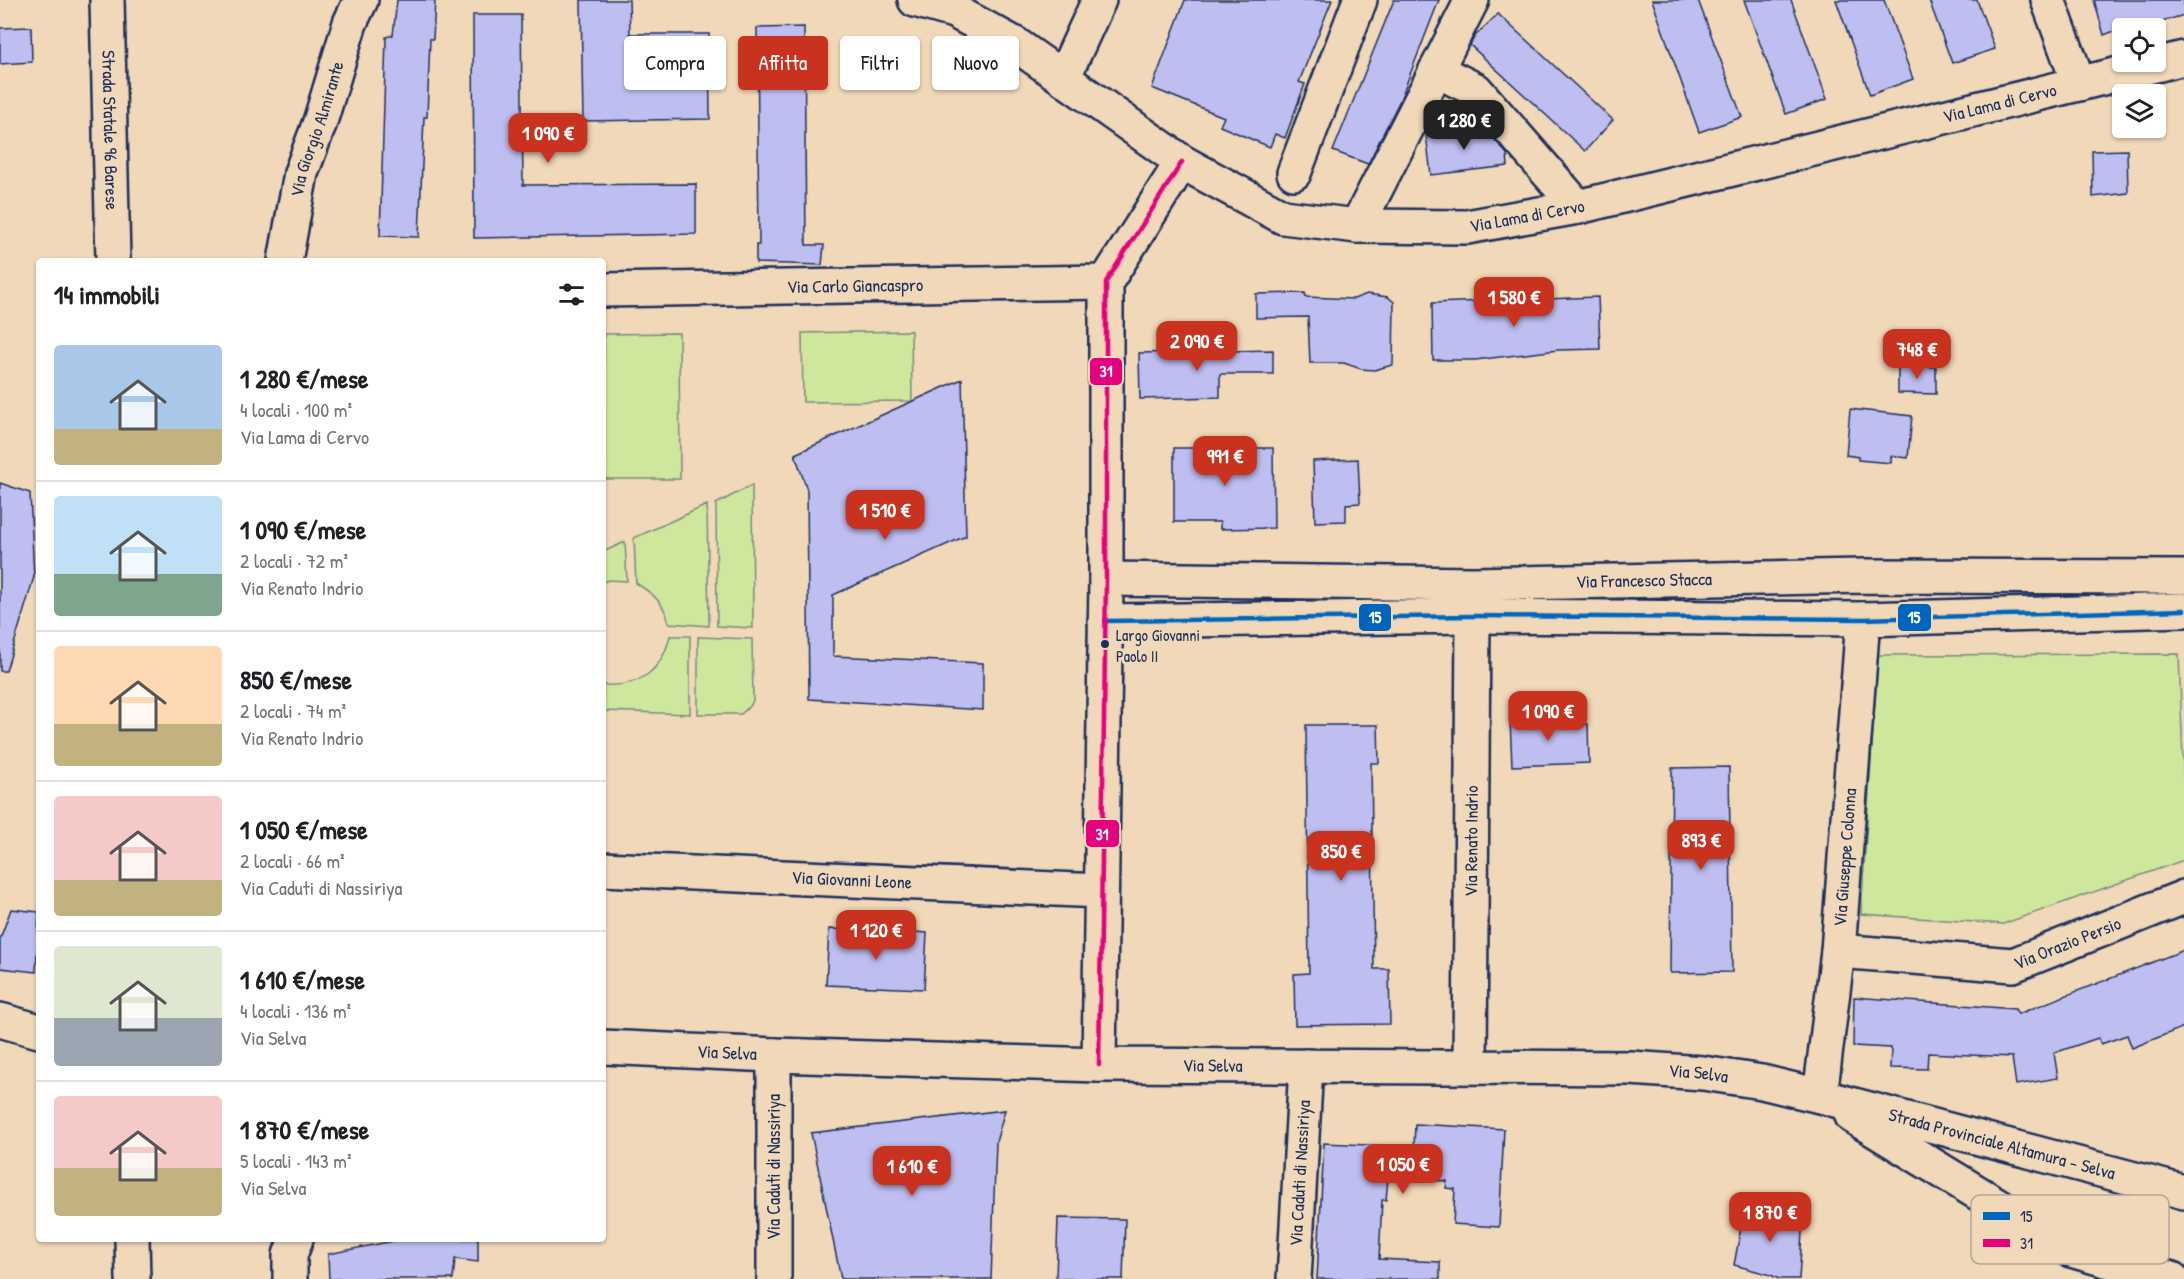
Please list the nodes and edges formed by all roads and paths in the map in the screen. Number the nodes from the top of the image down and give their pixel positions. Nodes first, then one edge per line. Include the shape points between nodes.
1 (107, 0) edge
2 (360, 0) edge
3 (915, 0) edge
4 (1099, 0) edge
5 (1360, 0) edge
6 (1472, 0) edge
7 (2048, 0) edge
8 (2184, 58) edge
9 (1436, 70) junction
10 (1064, 78) junction
11 (2079, 84) junction
12 (1182, 162) junction
13 (1294, 173) dead end
14 (1578, 207) junction
15 (1357, 226) junction
16 (113, 258) edge
17 (286, 258) edge
18 (1106, 282) junction
19 (606, 290) edge
20 (2184, 576) edge
21 (1106, 579) junction
22 (2184, 610) edge
23 (1473, 616) junction
24 (1863, 619) junction
25 (1105, 621) junction
26 (606, 868) edge
27 (1101, 891) junction
28 (2184, 897) edge
29 (1838, 951) junction
30 (36, 1011) edge
31 (0, 1018) edge
32 (36, 1030) edge
33 (606, 1047) edge
34 (774, 1055) junction
35 (1099, 1065) junction
36 (1306, 1066) junction
37 (1470, 1066) junction
38 (1820, 1096) junction
39 (2184, 1192) edge
40 (1981, 1195) edge
41 (132, 1242) edge
42 (295, 1242) edge
43 (2120, 1264) edge
44 (133, 1279) edge
45 (290, 1279) edge
46 (774, 1279) edge
47 (1294, 1279) edge
48 (2172, 1279) edge

1 - 16 street, Strada Statale 96 Barese
2 - 17 street, Via Giorgio Almirante via 301,173
3 - 10 street, Via Lama di Cervo via 954,11 1015,44
4 - 10 street
5 - 13 street
6 - 9 street
7 - 11 street
8 - 11 street, Via Lama di Cervo
9 - 14 street via 1476,90
9 - 15 street
10 - 12 street, Via Lama di Cervo
11 - 14 street, Via Lama di Cervo
12 - 15 street, Via Lama di Cervo via 1283,217
12 - 18 street
14 - 15 street, Via Lama di Cervo via 1467,227
18 - 19 street, Via Carlo Giancaspro
18 - 21 street
20 - 21 street, Via Francesco Stacca via 1862,576 1474,584
21 - 25 street
22 - 24 street, Via Francesco Stacca
23 - 24 street, Via Francesco Stacca
23 - 25 street, Via Francesco Stacca
23 - 37 street, Via Renato Indrio
24 - 29 street, Via Giuseppe Colonna
25 - 27 street
26 - 27 street, Via Giovanni Leone
27 - 35 street
28 - 29 street, Via Orazio Persio via 2013,965
29 - 38 street, Via Giuseppe Colonna
30 - 31 street
31 - 32 street
33 - 34 street, Via Selva
34 - 35 street, Via Selva
34 - 46 street, Via Caduti di Nassiriya
35 - 36 street, Via Selva
36 - 37 street, Via Selva
36 - 47 street, Via Caduti di Nassiriya
37 - 38 street, Via Selva via 1703,1073
38 - 39 street, Strada Provinciale Altamura - Selva
38 - 40 street
41 - 44 street
42 - 45 street via 290,1255
43 - 48 street

